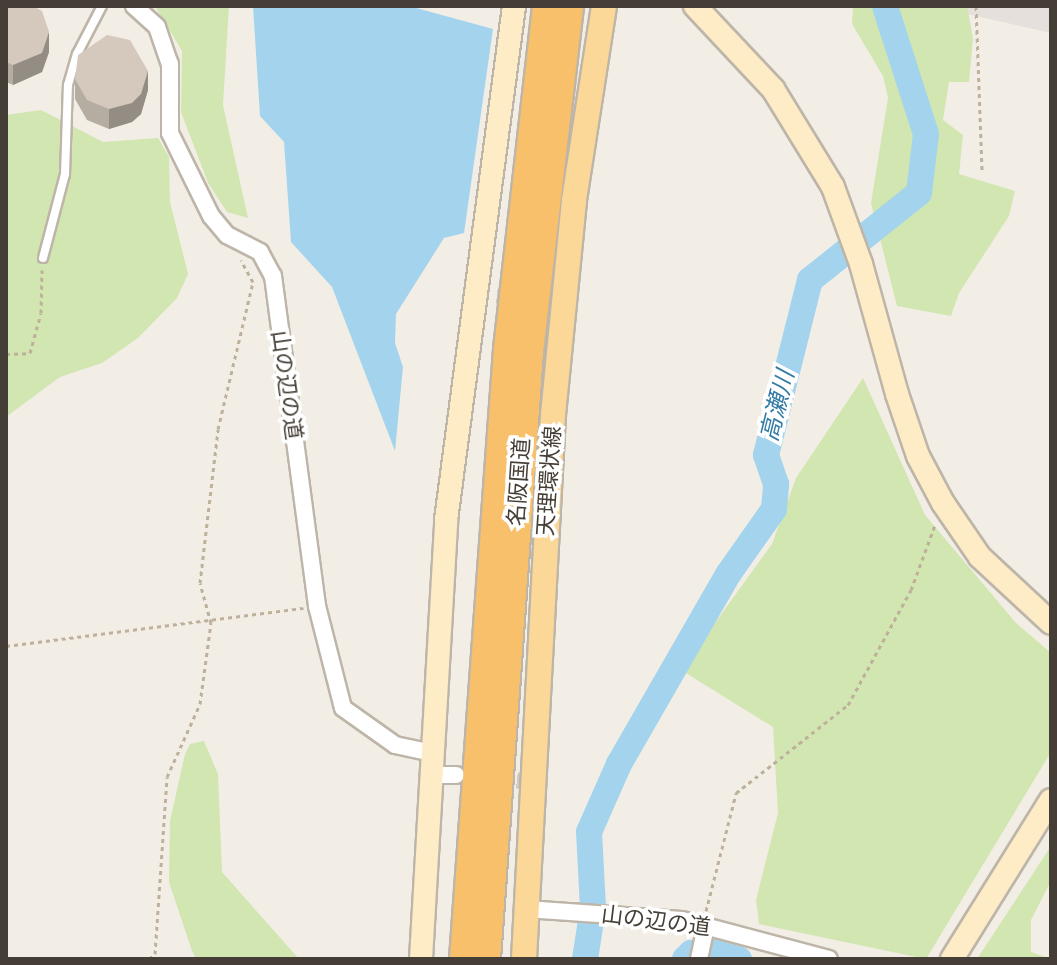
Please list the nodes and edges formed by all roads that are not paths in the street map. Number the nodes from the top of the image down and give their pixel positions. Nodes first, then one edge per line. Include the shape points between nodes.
1 (102, 6) edge
2 (134, 6) edge
3 (514, 6) edge
4 (547, 6) edge
5 (569, 6) edge
6 (604, 6) edge
7 (695, 6) edge
8 (43, 258) road end
9 (1051, 623) edge
10 (432, 764) junction
11 (456, 775) dead end
12 (1051, 800) edge
13 (526, 909) junction
14 (706, 925) junction
15 (421, 959) edge
16 (464, 959) edge
17 (486, 959) edge
18 (524, 959) edge
19 (699, 959) edge
20 (829, 959) edge
21 (952, 959) edge

1 - 8 lane via 68,85 65,174
2 - 10 street, 山の辺の道 via 157,27 170,64 170,133 227,235 260,252 273,276 317,606 343,708
3 - 10 street via 446,520
4 - 16 highway, 名阪国道 via 508,349
5 - 17 highway, 名阪国道 via 529,352
6 - 13 main road, 天理環状線 via 574,200 553,415 526,781
7 - 9 street via 773,89 833,187 918,456 943,503 980,557
10 - 11 street, 山の辺の道
10 - 15 street
12 - 21 street
13 - 14 street, 山の辺の道
13 - 18 main road, 天理環状線
14 - 19 street
14 - 20 street, 山の辺の道

